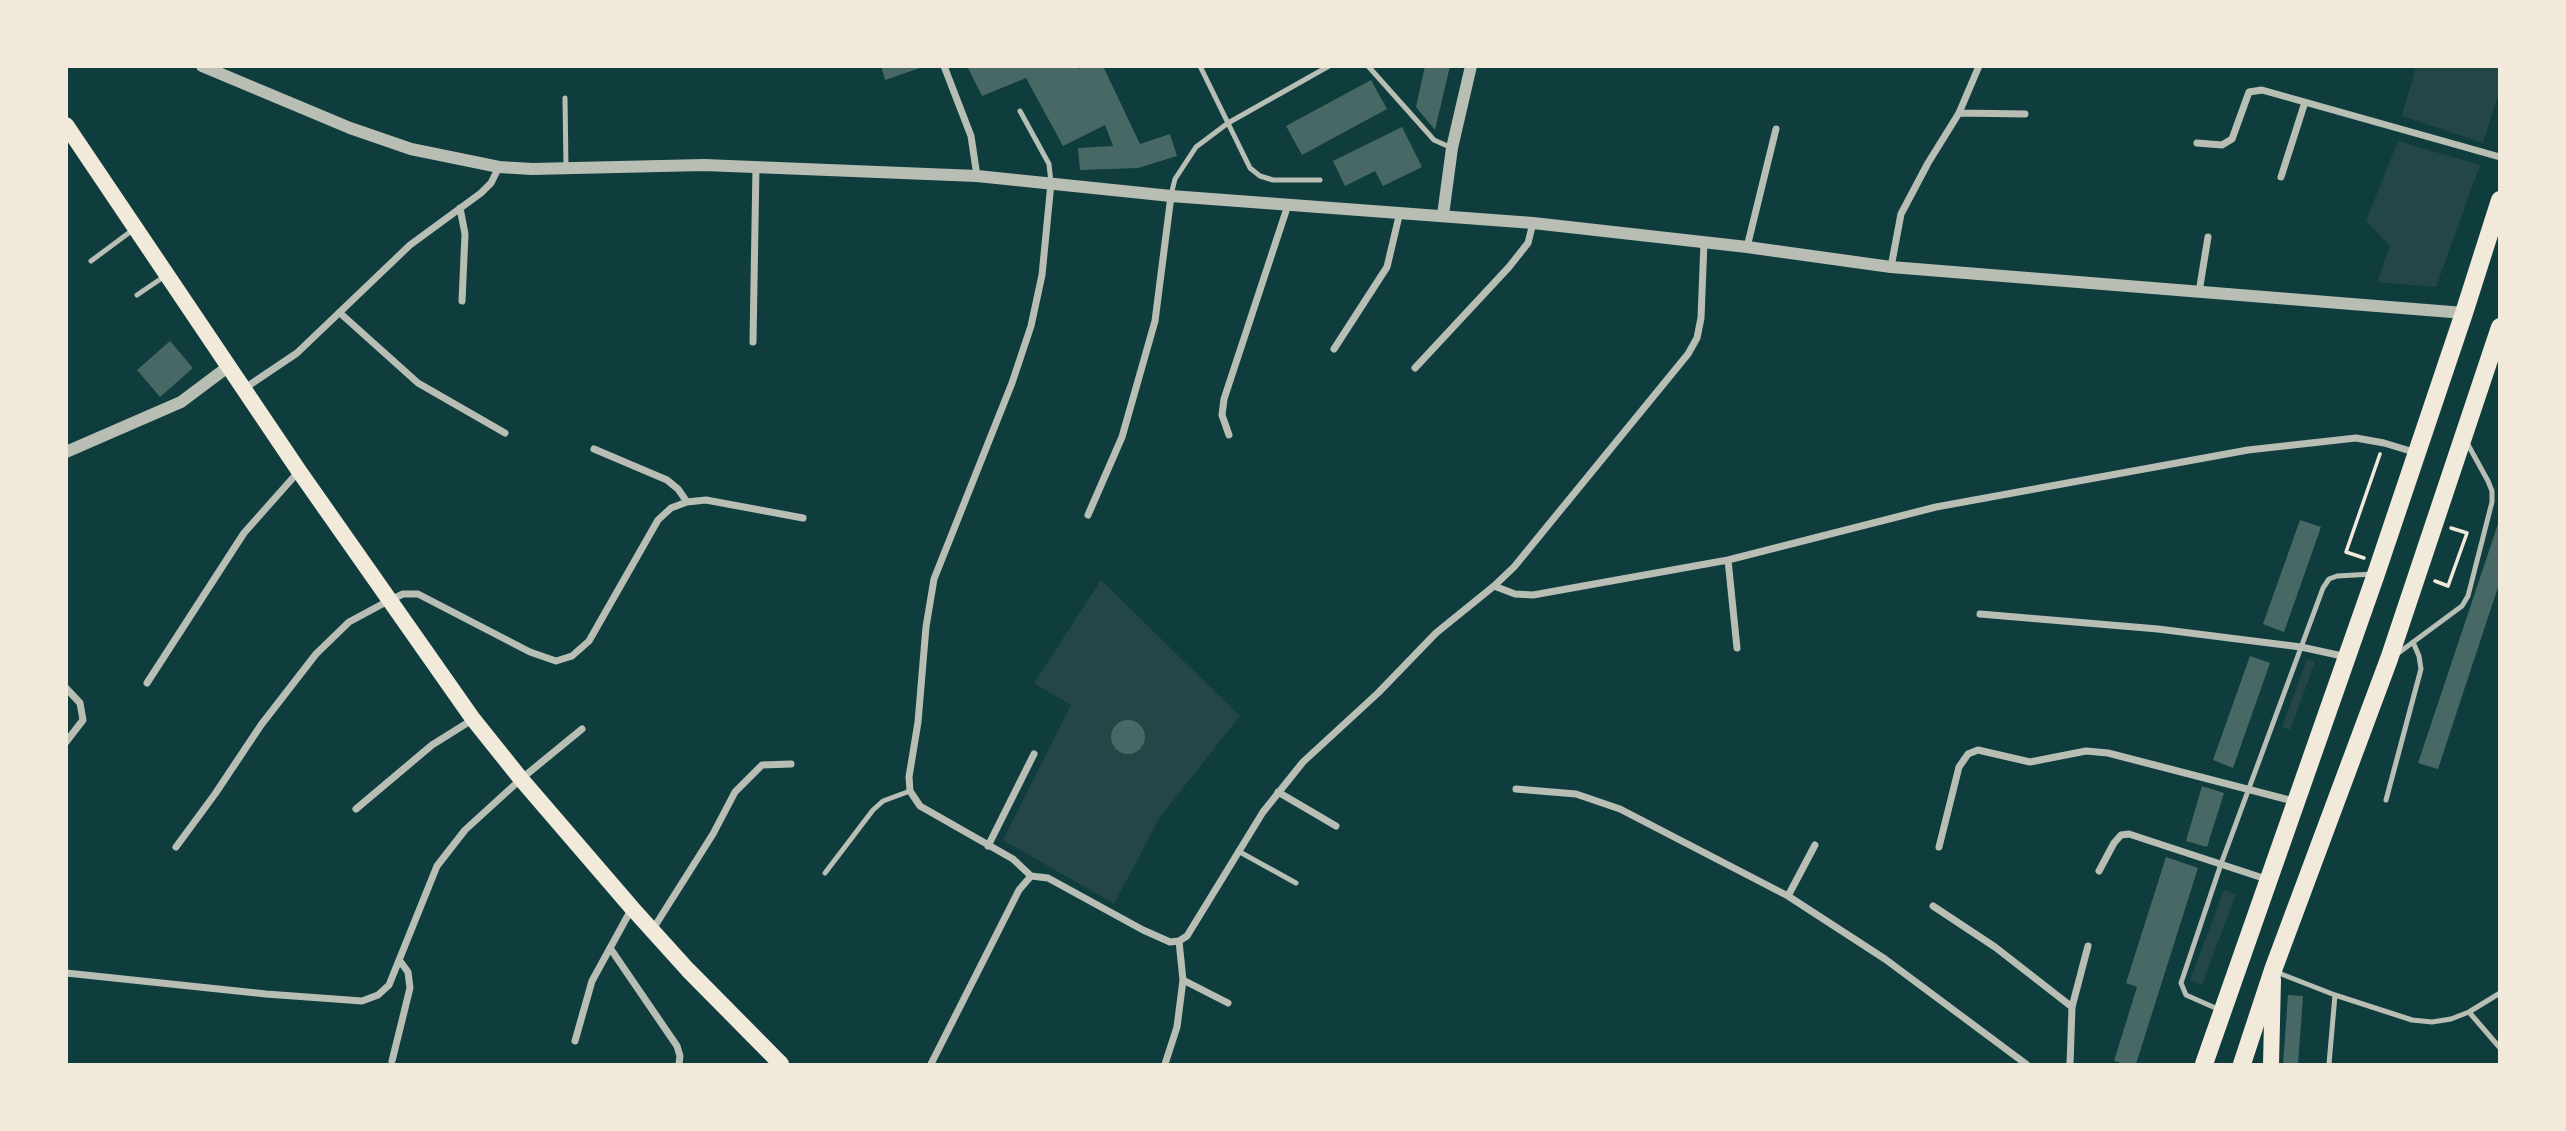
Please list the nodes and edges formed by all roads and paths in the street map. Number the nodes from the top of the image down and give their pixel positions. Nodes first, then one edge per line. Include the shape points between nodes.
1 (202, 66) edge
2 (944, 66) edge
3 (1200, 66) edge
4 (1329, 66) edge
5 (1367, 66) edge
6 (1471, 66) edge
7 (1979, 66) edge
8 (565, 98) dead end
9 (2305, 102) junction
10 (1020, 111) dead end
11 (1959, 113) junction
12 (2025, 114) dead end
13 (1228, 123) junction
14 (66, 125) edge
15 (1776, 129) dead end
16 (2197, 143) dead end
17 (1452, 148) junction
18 (2500, 157) edge
19 (756, 166) junction
20 (499, 167) junction
21 (566, 168) junction
22 (977, 176) junction
23 (2281, 177) dead end
24 (1321, 180) dead end
25 (1051, 183) junction
26 (1171, 196) junction
27 (2500, 200) edge
28 (1288, 205) junction
29 (460, 208) junction
30 (1400, 212) junction
31 (1443, 215) junction
32 (1533, 223) junction
33 (136, 228) junction
34 (2207, 237) dead end
35 (1704, 242) junction
36 (1747, 247) junction
37 (91, 261) dead end
38 (1891, 267) junction
39 (167, 274) junction
40 (2199, 292) junction
41 (137, 295) dead end
42 (462, 300) dead end
43 (340, 313) junction
44 (2464, 313) junction
45 (2500, 327) edge
46 (753, 342) dead end
47 (1334, 349) dead end
48 (229, 366) junction
49 (1415, 368) dead end
50 (245, 388) junction
51 (505, 433) dead end
52 (1229, 435) dead end
53 (2464, 437) junction
54 (2384, 443) junction
55 (594, 449) dead end
56 (66, 452) edge
57 (2418, 453) junction
58 (299, 471) junction
59 (687, 502) junction
60 (1088, 515) dead end
61 (803, 518) dead end
62 (2467, 533) dead end
63 (2346, 552) dead end
64 (1728, 560) junction
65 (2376, 574) junction
66 (1494, 586) junction
67 (2448, 586) dead end
68 (388, 601) junction
69 (1980, 614) dead end
70 (2413, 642) junction
71 (2301, 647) junction
72 (1737, 648) dead end
73 (2348, 657) junction
74 (2389, 659) junction
75 (147, 683) dead end
76 (66, 688) edge
77 (473, 719) junction
78 (582, 729) dead end
79 (66, 742) edge
80 (1034, 754) dead end
81 (791, 764) dead end
82 (521, 779) junction
83 (1516, 789) dead end
84 (2249, 789) junction
85 (910, 791) junction
86 (1278, 792) junction
87 (2386, 800) dead end
88 (2298, 803) junction
89 (356, 809) dead end
90 (1336, 826) dead end
91 (1815, 845) dead end
92 (988, 846) junction
93 (176, 847) dead end
94 (1939, 847) dead end
95 (1238, 851) junction
96 (2221, 864) junction
97 (2099, 871) dead end
98 (825, 873) dead end
99 (1031, 876) junction
100 (2270, 880) junction
101 (1296, 883) dead end
102 (1788, 897) junction
103 (1933, 906) dead end
104 (632, 908) junction
105 (652, 930) junction
106 (1179, 941) junction
107 (2088, 946) dead end
108 (610, 948) junction
109 (400, 961) junction
110 (2273, 970) junction
111 (66, 972) edge
112 (1183, 980) junction
113 (2500, 993) edge
114 (2334, 995) junction
115 (1228, 1003) dead end
116 (2072, 1007) junction
117 (2223, 1012) junction
118 (2469, 1012) junction
119 (575, 1041) dead end
120 (2500, 1048) edge
121 (392, 1061) dead end
122 (679, 1065) edge
123 (781, 1065) edge
124 (931, 1065) edge
125 (1165, 1065) edge
126 (2026, 1065) edge
127 (2070, 1065) edge
128 (2194, 1065) edge
129 (2204, 1065) edge
130 (2242, 1065) edge
131 (2271, 1065) edge
132 (2329, 1065) edge

1 - 20 street via 411,149
2 - 22 street via 971,136
3 - 13 lane
4 - 13 lane
5 - 17 lane via 1434,140
6 - 17 street
7 - 11 street
8 - 21 lane
9 - 16 street via 2262,90 2249,92 2232,139 2222,145
9 - 18 street
9 - 23 street
10 - 25 lane via 1049,164
11 - 12 street
11 - 38 street via 1901,214
13 - 24 lane via 1250,169 1260,176
13 - 26 lane via 1196,147 1175,178
14 - 33 main road
15 - 36 street
17 - 31 street
19 - 21 street
19 - 22 street
19 - 46 street
20 - 21 street
20 - 29 street via 491,183
22 - 25 street
25 - 26 street
25 - 85 street via 1042,275 1031,326 1013,383 934,579
26 - 28 street
26 - 60 street via 1155,321 1122,437
27 - 44 highway
28 - 30 street
28 - 52 street via 1224,399 1222,415
29 - 42 street via 465,234
29 - 43 street via 400,253
30 - 31 street
30 - 47 street via 1387,267
31 - 32 street
32 - 35 street
32 - 49 street via 1528,243 1509,267
33 - 37 lane
33 - 39 main road
34 - 40 street
35 - 36 street
35 - 66 street via 1701,318 1688,354
36 - 38 street
38 - 40 street
39 - 41 lane
39 - 48 main road
40 - 44 street
43 - 50 street via 297,353
43 - 51 street via 418,383
44 - 57 highway
45 - 53 highway
48 - 50 main road
48 - 56 street via 181,402
50 - 58 main road
53 - 70 lane via 2488,481 2492,502 2468,596 2462,606
53 - 74 highway
54 - 57 street
54 - 63 path
54 - 64 street via 2356,438 2326,440 2222,454 1936,507
55 - 59 street via 667,480
57 - 65 highway
58 - 68 main road
58 - 75 street via 244,533
59 - 61 street via 706,500
59 - 68 street via 658,520 589,641 572,656 556,660 530,652 418,594
62 - 67 path
64 - 66 street via 1533,595
64 - 72 street
65 - 71 lane via 2329,579
65 - 73 highway
66 - 86 street via 1436,633
68 - 77 main road
68 - 93 street via 349,622 316,653
69 - 71 street
70 - 74 lane
70 - 87 lane via 2421,669
71 - 73 street
71 - 84 lane
73 - 88 highway
74 - 110 highway
76 - 79 street via 80,703 83,720
77 - 82 main road
77 - 89 street via 432,745
78 - 82 street
80 - 92 street
81 - 105 street via 762,765 735,792
82 - 104 main road
82 - 109 street via 465,830 437,866
83 - 102 street via 1576,794 1620,809
84 - 88 street
84 - 94 street via 2108,752 2086,751 2030,762 1978,750 1968,754 1959,767
84 - 96 lane
85 - 92 street via 920,806
85 - 98 lane via 873,810
86 - 90 street
86 - 95 street
88 - 100 highway
91 - 102 street
92 - 99 street via 1013,859
95 - 101 lane
95 - 106 street via 1198,920
96 - 97 street via 2129,834 2114,843
96 - 100 street
96 - 117 lane via 2181,983 2186,995
99 - 106 street via 1048,878 1159,938
99 - 124 street via 1019,890
100 - 117 highway
102 - 126 street via 1885,960
103 - 116 street
104 - 105 main road
104 - 108 street
105 - 123 main road
106 - 112 street
107 - 116 street
108 - 119 street via 592,981
108 - 122 street via 677,1046
109 - 111 street via 389,985 362,1001
109 - 121 street via 408,972 410,988
110 - 114 lane
110 - 130 highway
110 - 131 main road
112 - 115 street
112 - 125 street via 1177,1027
113 - 118 lane
114 - 118 lane via 2412,1020 2432,1022
114 - 132 lane
116 - 127 street
117 - 128 highway
117 - 129 highway
118 - 120 lane

